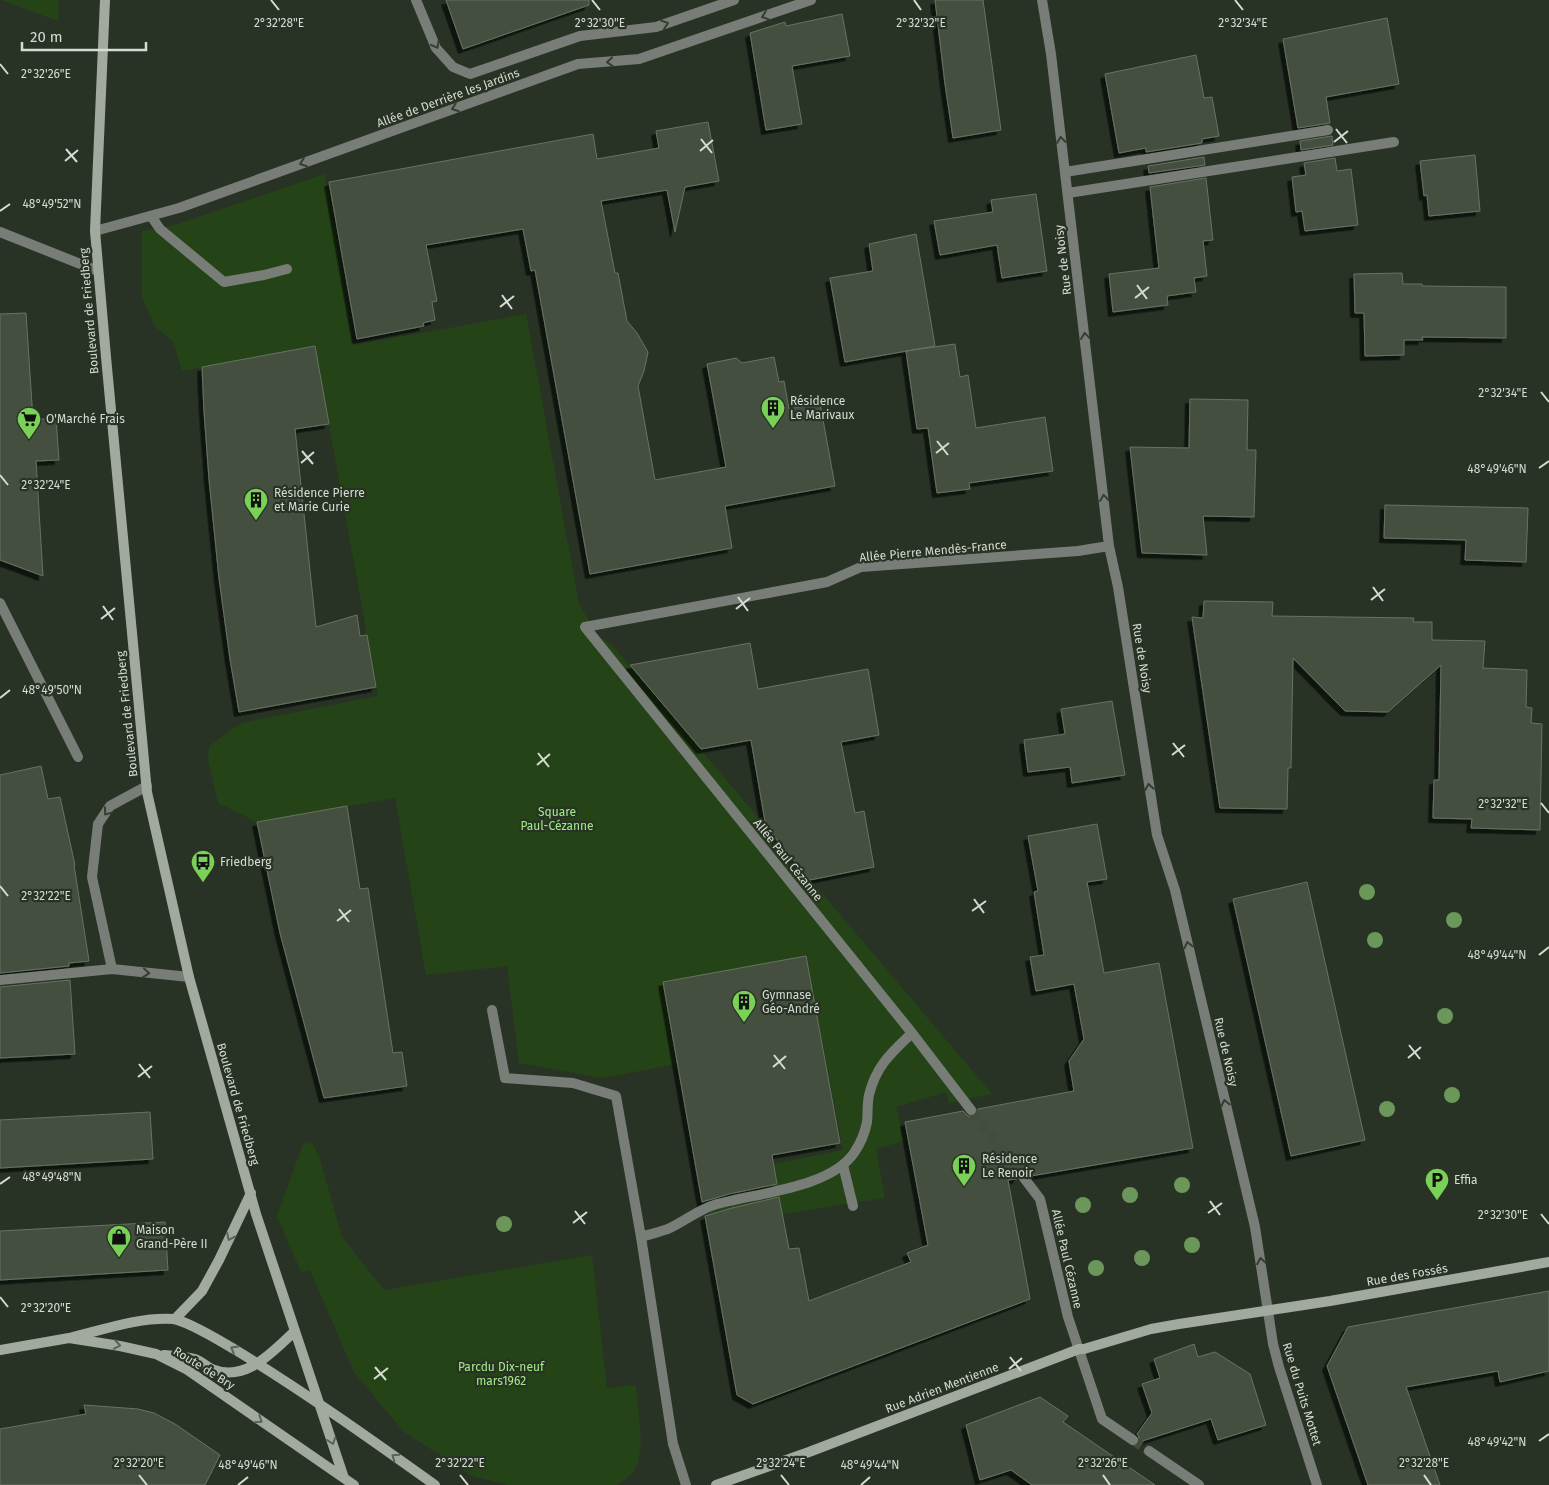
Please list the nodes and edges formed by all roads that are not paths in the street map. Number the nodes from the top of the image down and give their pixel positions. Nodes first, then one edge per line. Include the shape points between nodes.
1 (104, 0) edge
2 (416, 0) edge
3 (734, 0) edge
4 (811, 0) edge
5 (1042, 0) edge
6 (1328, 130) dead end
7 (1394, 142) dead end
8 (1065, 172) junction
9 (1068, 194) junction
10 (150, 216) junction
11 (95, 231) junction
12 (0, 232) edge
13 (287, 268) dead end
14 (98, 271) junction
15 (1110, 546) junction
16 (0, 603) edge
17 (585, 627) joint
18 (78, 758) dead end
19 (147, 786) junction
20 (112, 969) junction
21 (189, 977) junction
22 (0, 980) edge
23 (492, 1010) dead end
24 (912, 1034) junction
25 (971, 1110) tunnel mouth
26 (843, 1165) junction
27 (1024, 1178) tunnel mouth
28 (251, 1192) junction
29 (853, 1206) dead end
30 (641, 1237) junction
31 (1549, 1262) edge
32 (1269, 1310) junction
33 (175, 1319) junction
34 (295, 1331) junction
35 (69, 1338) junction
36 (1079, 1349) junction
37 (0, 1350) edge
38 (156, 1354) junction
39 (259, 1364) junction
40 (319, 1403) junction
41 (1133, 1440) tunnel mouth
42 (1148, 1451) tunnel mouth
43 (344, 1478) junction
44 (354, 1485) edge
45 (435, 1485) edge
46 (686, 1485) edge
47 (716, 1485) edge
48 (1199, 1485) edge
49 (1317, 1485) edge

1 - 11 main road, Boulevard de Friedberg
2 -> 3 street via 436,48 452,67 470,74 580,36 656,28
4 -> 10 street, Allée de Derrière les Jardins via 639,59 578,64
8 -> 5 street, Rue de Noisy
6 - 8 street
7 - 9 street
8 - 9 street, Rue de Noisy
15 -> 9 street, Rue de Noisy
10 - 11 street, Allée de Derrière les Jardins
10 - 13 street via 160,229 224,282
11 - 14 main road, Boulevard de Friedberg
12 - 14 street
14 - 19 main road, Boulevard de Friedberg
15 - 17 street, Allée Pierre Mendès-France via 861,567 827,582
32 -> 15 street, Rue de Noisy via 1255,1228 1175,890 1157,835
16 - 18 street
17 - 24 street, Allée Paul Cézanne
19 -> 20 street via 110,806 98,824 92,877
19 - 21 main road, Boulevard de Friedberg
20 -> 21 street
20 - 22 street
21 - 28 main road, Boulevard de Friedberg
23 - 30 street via 505,1078 573,1083 616,1096
24 - 25 street, Allée Paul Cézanne
24 - 26 street via 888,1057 875,1077 868,1097 861,1141
26 - 29 street
26 - 30 street via 813,1181 712,1206 669,1228
27 - 36 street, Allée Paul Cézanne via 1040,1198 1068,1317
28 -> 33 main road via 202,1291
28 - 34 main road, Boulevard de Friedberg
30 - 46 street via 674,1444
31 - 32 main road, Rue des Fossés
32 - 36 main road, Rue Adrien Mentienne via 1160,1327
32 - 49 street, Rue du Puits Mottet via 1279,1367
33 - 35 main road via 136,1321
39 -> 33 main road
34 - 39 main road
34 - 40 main road, Boulevard de Friedberg
35 - 37 main road, Route de Bry
35 -> 38 main road, Route de Bry
36 - 41 street via 1102,1418
36 - 47 main road, Rue Adrien Mentienne
38 - 39 main road via 195,1359 227,1373 242,1372
38 -> 43 main road, Route de Bry via 186,1369
39 - 40 main road
40 -> 43 main road, Boulevard de Friedberg
45 -> 40 main road
42 - 48 street
43 - 44 main road

